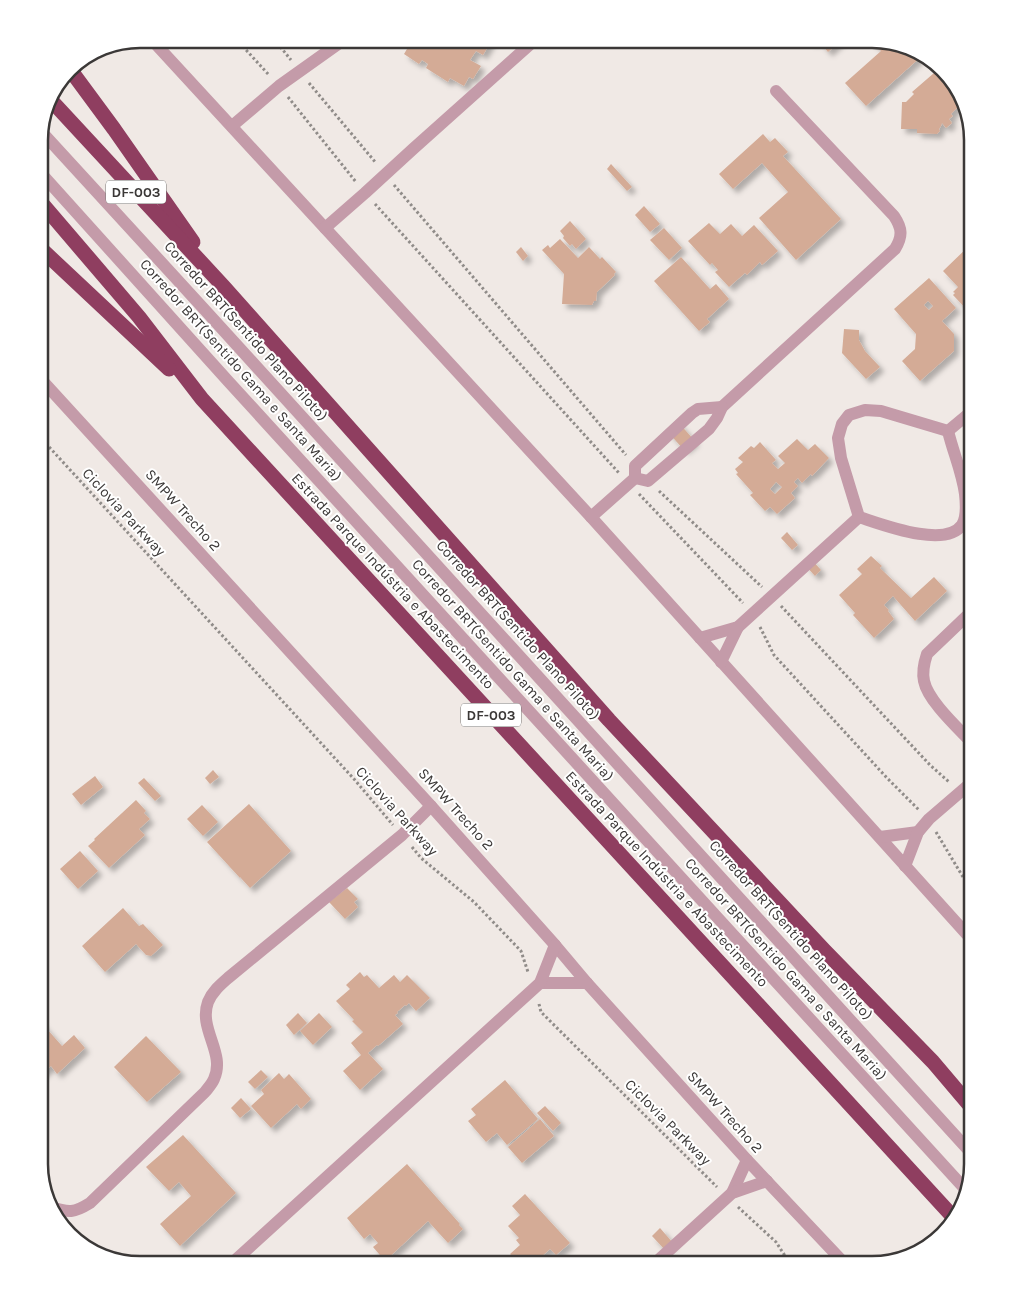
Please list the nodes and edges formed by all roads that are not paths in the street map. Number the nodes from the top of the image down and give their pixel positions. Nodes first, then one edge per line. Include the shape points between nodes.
1 (159, 48) edge
2 (333, 48) edge
3 (526, 48) edge
4 (74, 74) edge
5 (776, 90) dead end
6 (54, 104) edge
7 (232, 126) junction
8 (48, 139) edge
9 (48, 180) edge
10 (48, 211) edge
11 (325, 228) junction
12 (48, 255) edge
13 (224, 288) junction
14 (48, 388) edge
15 (202, 399) junction
16 (722, 407) junction
17 (964, 417) edge
18 (948, 431) junction
19 (633, 476) junction
20 (964, 488) edge
21 (591, 516) junction
22 (859, 517) junction
23 (964, 518) edge
24 (964, 619) edge
25 (738, 627) junction
26 (700, 638) junction
27 (721, 662) junction
28 (964, 735) edge
29 (964, 789) edge
30 (431, 806) junction
31 (918, 832) junction
32 (880, 837) junction
33 (906, 866) junction
34 (964, 931) edge
35 (556, 946) junction
36 (587, 983) junction
37 (537, 985) junction
38 (964, 1099) edge
39 (964, 1145) edge
40 (747, 1160) junction
41 (767, 1181) junction
42 (961, 1185) edge
43 (730, 1195) junction
44 (59, 1209) edge
45 (950, 1213) edge
46 (240, 1256) edge
47 (663, 1256) edge
48 (838, 1256) edge

1 - 7 street
2 - 7 street via 279,86
3 - 11 street
4 - 13 highway
5 - 16 street via 887,208 899,224 901,234 895,248
6 - 13 highway, DF-003
7 - 11 street
8 - 39 street, Corredor BRT(Sentido Plano Piloto)
9 - 42 street, Corredor BRT(Sentido Gama e Santa Maria)
10 - 15 highway, Estrada Parque Indústria e Abastecimento / DF-003 via 139,317
11 - 21 street
12 - 15 highway
13 - 38 highway, DF-003 via 609,720
14 - 30 street, SMPW Trecho 2
15 - 45 highway, Estrada Parque Indústria e Abastecimento / DF-003
16 - 19 street via 698,409 692,413
16 - 19 street via 709,429 648,481
17 - 18 street
18 - 20 street
18 - 22 street via 881,411 865,410 849,415 838,438
19 - 21 street
21 - 26 street
22 - 23 street via 909,532 944,536 962,525
22 - 25 street
24 - 28 street via 927,654 923,675 929,693
25 - 26 street
25 - 27 street
26 - 27 street
27 - 32 street
29 - 31 street
30 - 35 street, SMPW Trecho 2
30 - 44 street via 402,835 214,991 208,1004 206,1022 218,1064 213,1082 90,1203 78,1210
31 - 32 street
31 - 33 street
32 - 33 street
33 - 34 street
35 - 36 street, SMPW Trecho 2
35 - 37 street
36 - 37 street
36 - 40 street, SMPW Trecho 2
37 - 46 street
40 - 41 street, SMPW Trecho 2
40 - 43 street
41 - 43 street
41 - 48 street, SMPW Trecho 2
43 - 47 street

